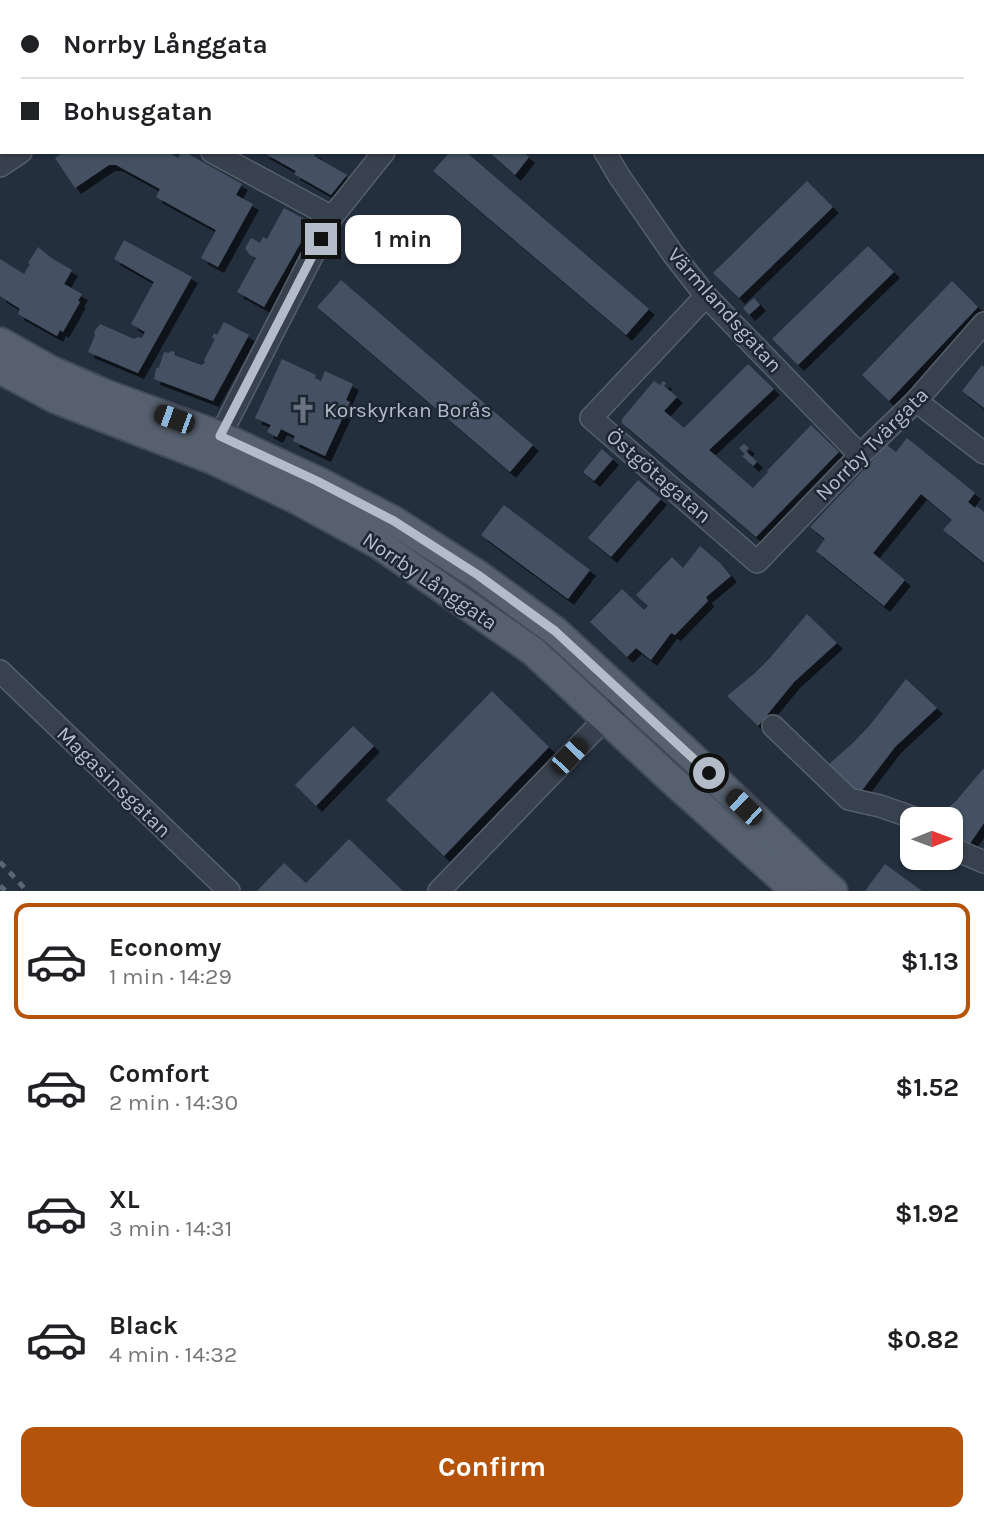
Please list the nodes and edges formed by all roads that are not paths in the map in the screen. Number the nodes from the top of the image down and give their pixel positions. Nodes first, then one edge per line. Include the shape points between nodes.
1 (18, 154) edge
2 (216, 154) edge
3 (382, 154) edge
4 (606, 154) edge
5 (0, 166) edge
6 (332, 217) junction
7 (706, 296) junction
8 (984, 323) edge
9 (0, 342) edge
10 (0, 369) edge
11 (916, 401) junction
12 (220, 436) junction
13 (984, 453) edge
14 (860, 455) junction
15 (757, 562) joint
16 (0, 671) edge
17 (627, 696) junction
18 (606, 718) junction
19 (773, 726) dead end
20 (900, 813) edge
21 (963, 853) edge
22 (984, 862) edge
23 (229, 891) edge
24 (439, 891) edge
25 (796, 891) edge
26 (833, 891) edge

1 - 5 street
2 - 6 street
3 - 6 street
4 - 7 street, Värmlandsgatan
6 - 12 street
7 - 14 street, Värmlandsgatan
7 - 15 street, Östgötagatan via 591,418
8 - 11 street, Norrby Tvärgata
9 - 12 main road, Norrby Långgata via 105,394
10 - 18 main road, Norrby Långgata via 56,399 214,460 380,545 533,651
11 - 13 street
11 - 14 street, Norrby Tvärgata
12 - 17 main road, Norrby Långgata via 394,521 555,631
14 - 15 street, Norrby Tvärgata
16 - 23 street, Magasinsgatan
17 - 18 street
17 - 26 main road, Norrby Långgata
18 - 24 street
18 - 25 main road, Norrby Långgata
19 - 20 street via 849,799
21 - 22 street

